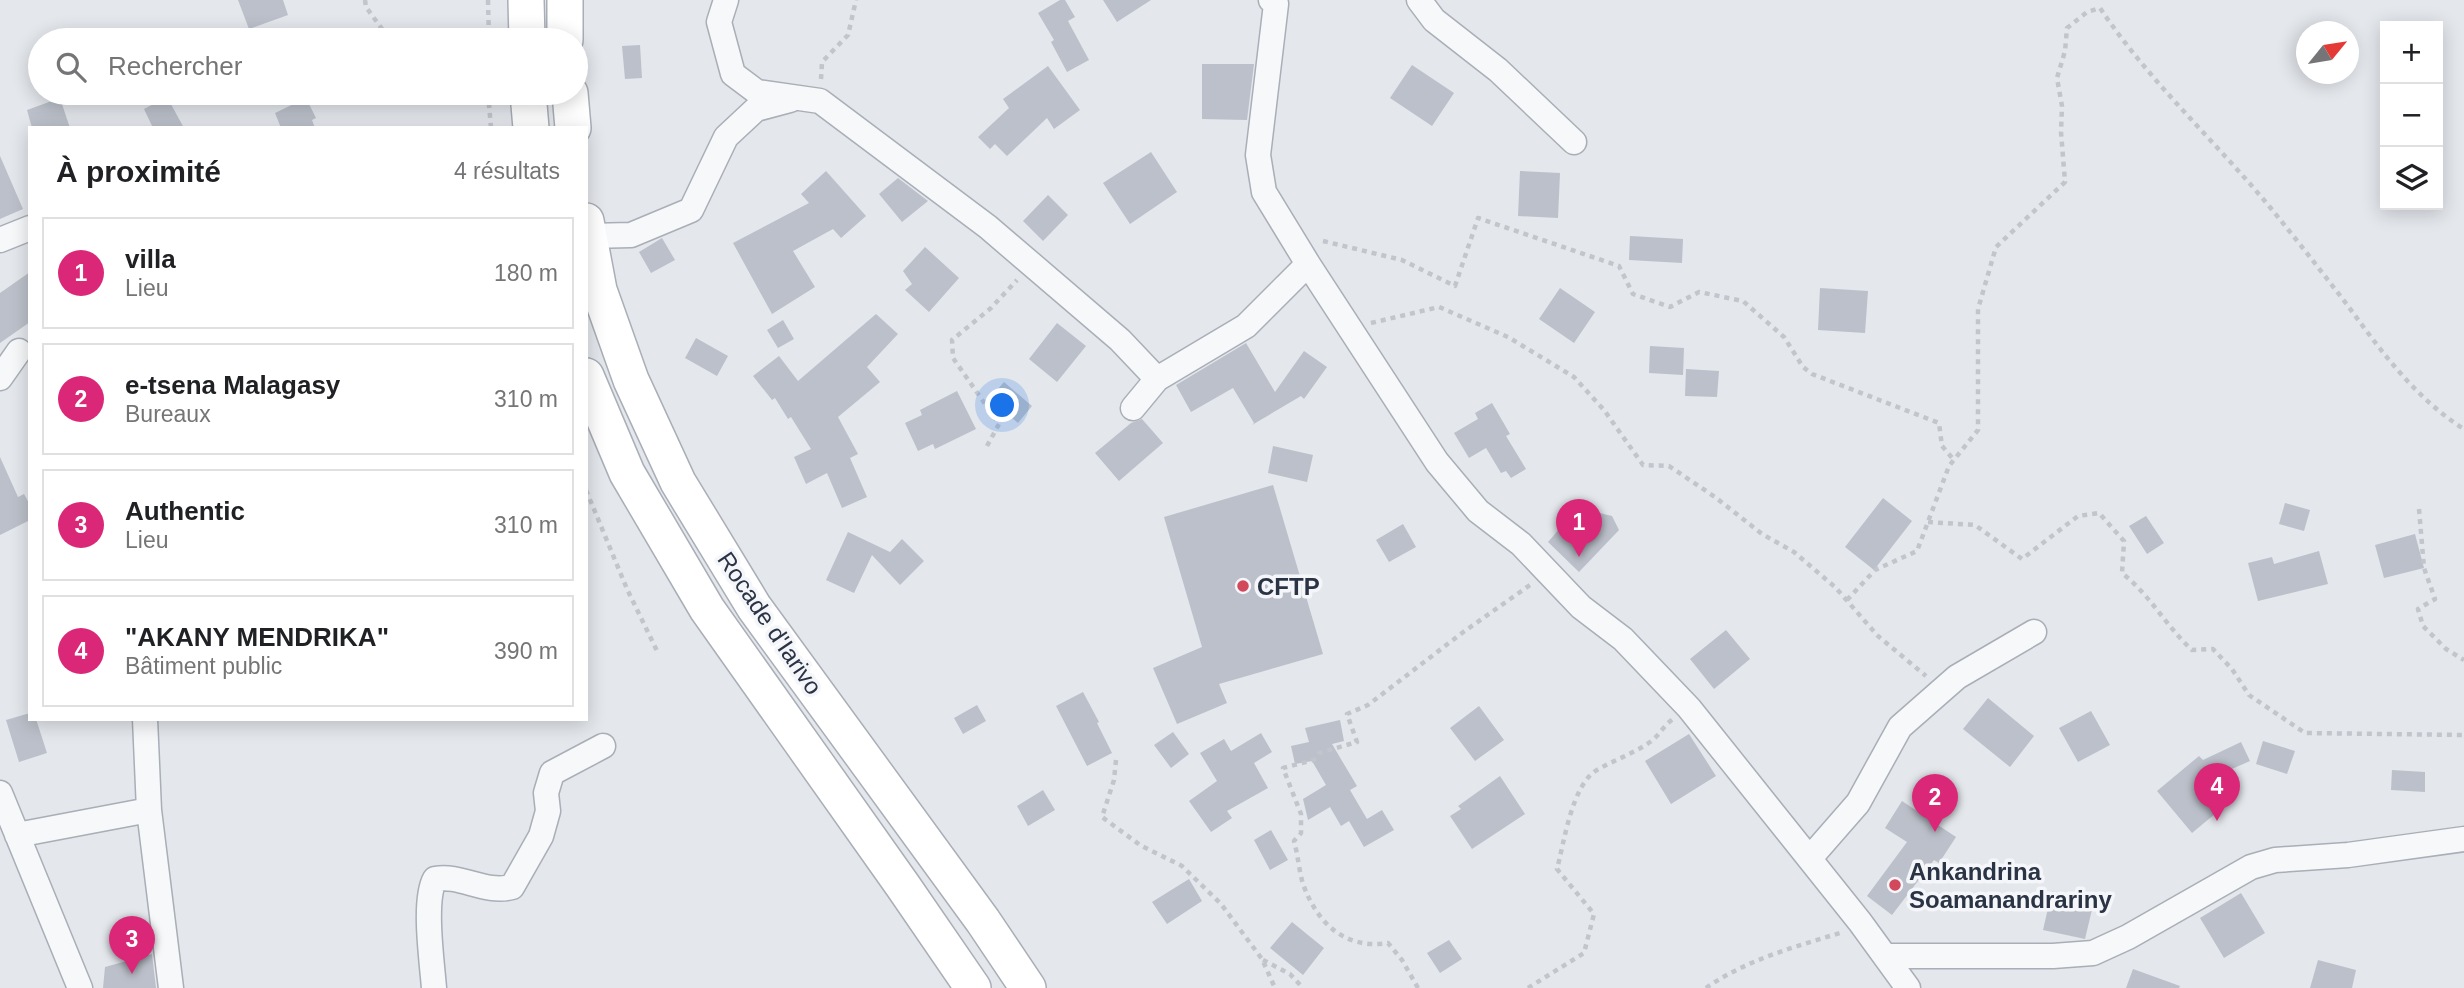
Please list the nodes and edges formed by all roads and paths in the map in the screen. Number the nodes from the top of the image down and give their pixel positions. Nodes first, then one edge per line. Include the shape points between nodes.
1 (365, 0) edge
2 (488, 0) edge
3 (526, 0) edge
4 (565, 0) edge
5 (726, 0) edge
6 (856, 0) edge
7 (1271, 0) edge
8 (1419, 0) edge
9 (381, 28) edge
10 (489, 28) edge
11 (527, 28) edge
12 (565, 28) edge
13 (810, 99) junction
14 (489, 105) edge
15 (529, 105) edge
16 (571, 105) edge
17 (491, 126) edge
18 (531, 126) edge
19 (573, 126) edge
20 (1574, 142) dead end
21 (28, 229) edge
22 (588, 229) edge
23 (0, 240) edge
24 (1322, 241) dead end
25 (1308, 264) junction
26 (1035, 267) junction
27 (1364, 325) dead end
28 (19, 351) dead end
29 (0, 378) edge
30 (1157, 379) junction
31 (588, 381) edge
32 (1133, 408) dead end
33 (2464, 429) edge
34 (987, 446) dead end
35 (1954, 460) junction
36 (588, 496) edge
37 (2419, 509) dead end
38 (1928, 522) junction
39 (1546, 570) junction
40 (1847, 600) junction
41 (2034, 632) dead end
42 (657, 651) dead end
43 (2464, 660) edge
44 (1942, 690) junction
45 (1689, 708) junction
46 (145, 721) edge
47 (2464, 735) edge
48 (603, 746) dead end
49 (1116, 760) dead end
50 (0, 793) edge
51 (149, 810) junction
52 (17, 835) junction
53 (2464, 839) edge
54 (1810, 858) junction
55 (1860, 922) junction
56 (1885, 956) junction
57 (1262, 959) junction
58 (80, 988) edge
59 (172, 988) edge
60 (435, 988) edge
61 (973, 988) edge
62 (1028, 988) edge
63 (1275, 988) edge
64 (1303, 988) edge
65 (1418, 988) edge
66 (1528, 988) edge
67 (1706, 988) edge
68 (1908, 988) edge

1 - 9 path
2 - 10 path
3 - 11 main road
4 - 12 main road
5 - 13 street via 719,22 733,74 757,92
6 - 13 path via 848,35 822,62
7 - 25 street via 1276,4 1258,155 1264,192
8 - 20 street via 1434,20 1498,70
13 - 22 street via 756,109 726,138 691,210 631,235
13 - 26 street via 988,227
14 - 17 path
15 - 18 main road
16 - 19 main road
21 - 23 street
22 - 62 main road, Rocade d'Iarivo via 599,290 631,380 678,482 754,607
24 - 35 path via 1402,260 1455,286 1478,218 1619,266 1633,294 1670,307 1699,292 1742,301 1784,337 1812,374 1939,423 1942,446
25 - 30 street via 1246,326
25 - 39 street via 1437,462 1478,511
26 - 30 street via 1120,340
26 - 34 path via 952,340 953,358 999,424
27 - 40 path via 1439,307 1508,337 1574,377 1643,465 1669,466 1794,552
28 - 29 street
30 - 32 street
31 - 61 main road, Rocade d'Iarivo via 627,472 707,609
33 - 35 path via 2441,414 2386,357 2300,242 2122,42 2100,8 2067,28 2057,78 2065,182 1996,247 1978,309 1979,430
35 - 38 path
36 - 42 path
37 - 43 path via 2424,568 2435,599 2418,609 2423,626
38 - 40 path via 1917,551 1875,570
38 - 47 path via 1975,525 2022,559 2078,516 2099,513 2124,541 2122,573 2141,588 2177,636 2192,650 2213,649 2249,695 2305,733
39 - 45 street via 1581,607 1623,639
39 - 65 path via 1368,705 1347,714 1357,742 1320,753 1314,761 1283,768 1301,814 1301,832 1294,841 1303,882 1318,915 1334,933 1372,946 1388,943
40 - 44 path via 1878,636
41 - 44 street
44 - 54 street via 1900,727 1858,803
45 - 54 street
45 - 66 path via 1668,722 1654,740 1594,771 1582,787 1557,869 1594,914 1584,953
46 - 51 street
48 - 60 street via 552,773 541,836 512,887 491,889 446,877 435,879 430,888
49 - 57 path via 1102,817 1140,845 1182,866 1222,904
50 - 52 street
51 - 52 street
51 - 59 street
52 - 58 street
53 - 56 street via 2275,860 2250,867 2093,953
54 - 55 street
55 - 56 street
55 - 67 path via 1781,950
56 - 68 street
57 - 63 path
57 - 64 path via 1290,974

